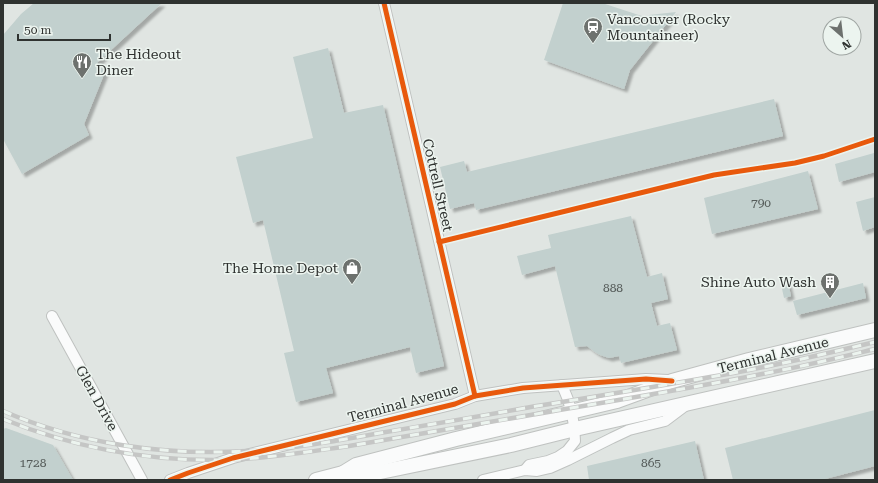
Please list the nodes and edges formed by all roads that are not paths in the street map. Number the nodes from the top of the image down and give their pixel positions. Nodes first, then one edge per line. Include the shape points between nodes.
1 (384, 3) edge
2 (52, 316) dead end
3 (875, 330) edge
4 (875, 361) edge
5 (672, 381) junction
6 (562, 385) junction
7 (475, 396) junction
8 (687, 404) junction
9 (572, 412) junction
10 (575, 429) junction
11 (525, 470) junction
12 (343, 473) junction
13 (142, 480) edge
14 (170, 480) edge
15 (316, 480) edge
16 (483, 480) edge

1 - 7 street, Cottrell Street
2 - 13 street, Glen Drive
3 - 5 main road, Terminal Avenue
4 - 8 main road, Terminal Avenue
5 - 6 street, Terminal Avenue via 646,379
5 - 9 main road, Terminal Avenue via 617,401
6 - 7 street, Terminal Avenue
6 - 9 street
7 - 14 street, Terminal Avenue via 455,404 234,458
8 - 10 main road, Terminal Avenue
8 - 11 street, Terminal Avenue via 665,421 629,430 550,468
9 - 10 street
9 - 12 main road, Terminal Avenue via 356,465
10 - 11 street via 575,440 567,451 548,461 529,465
10 - 12 main road, Terminal Avenue via 356,477
11 - 16 street, Terminal Avenue
12 - 15 main road

